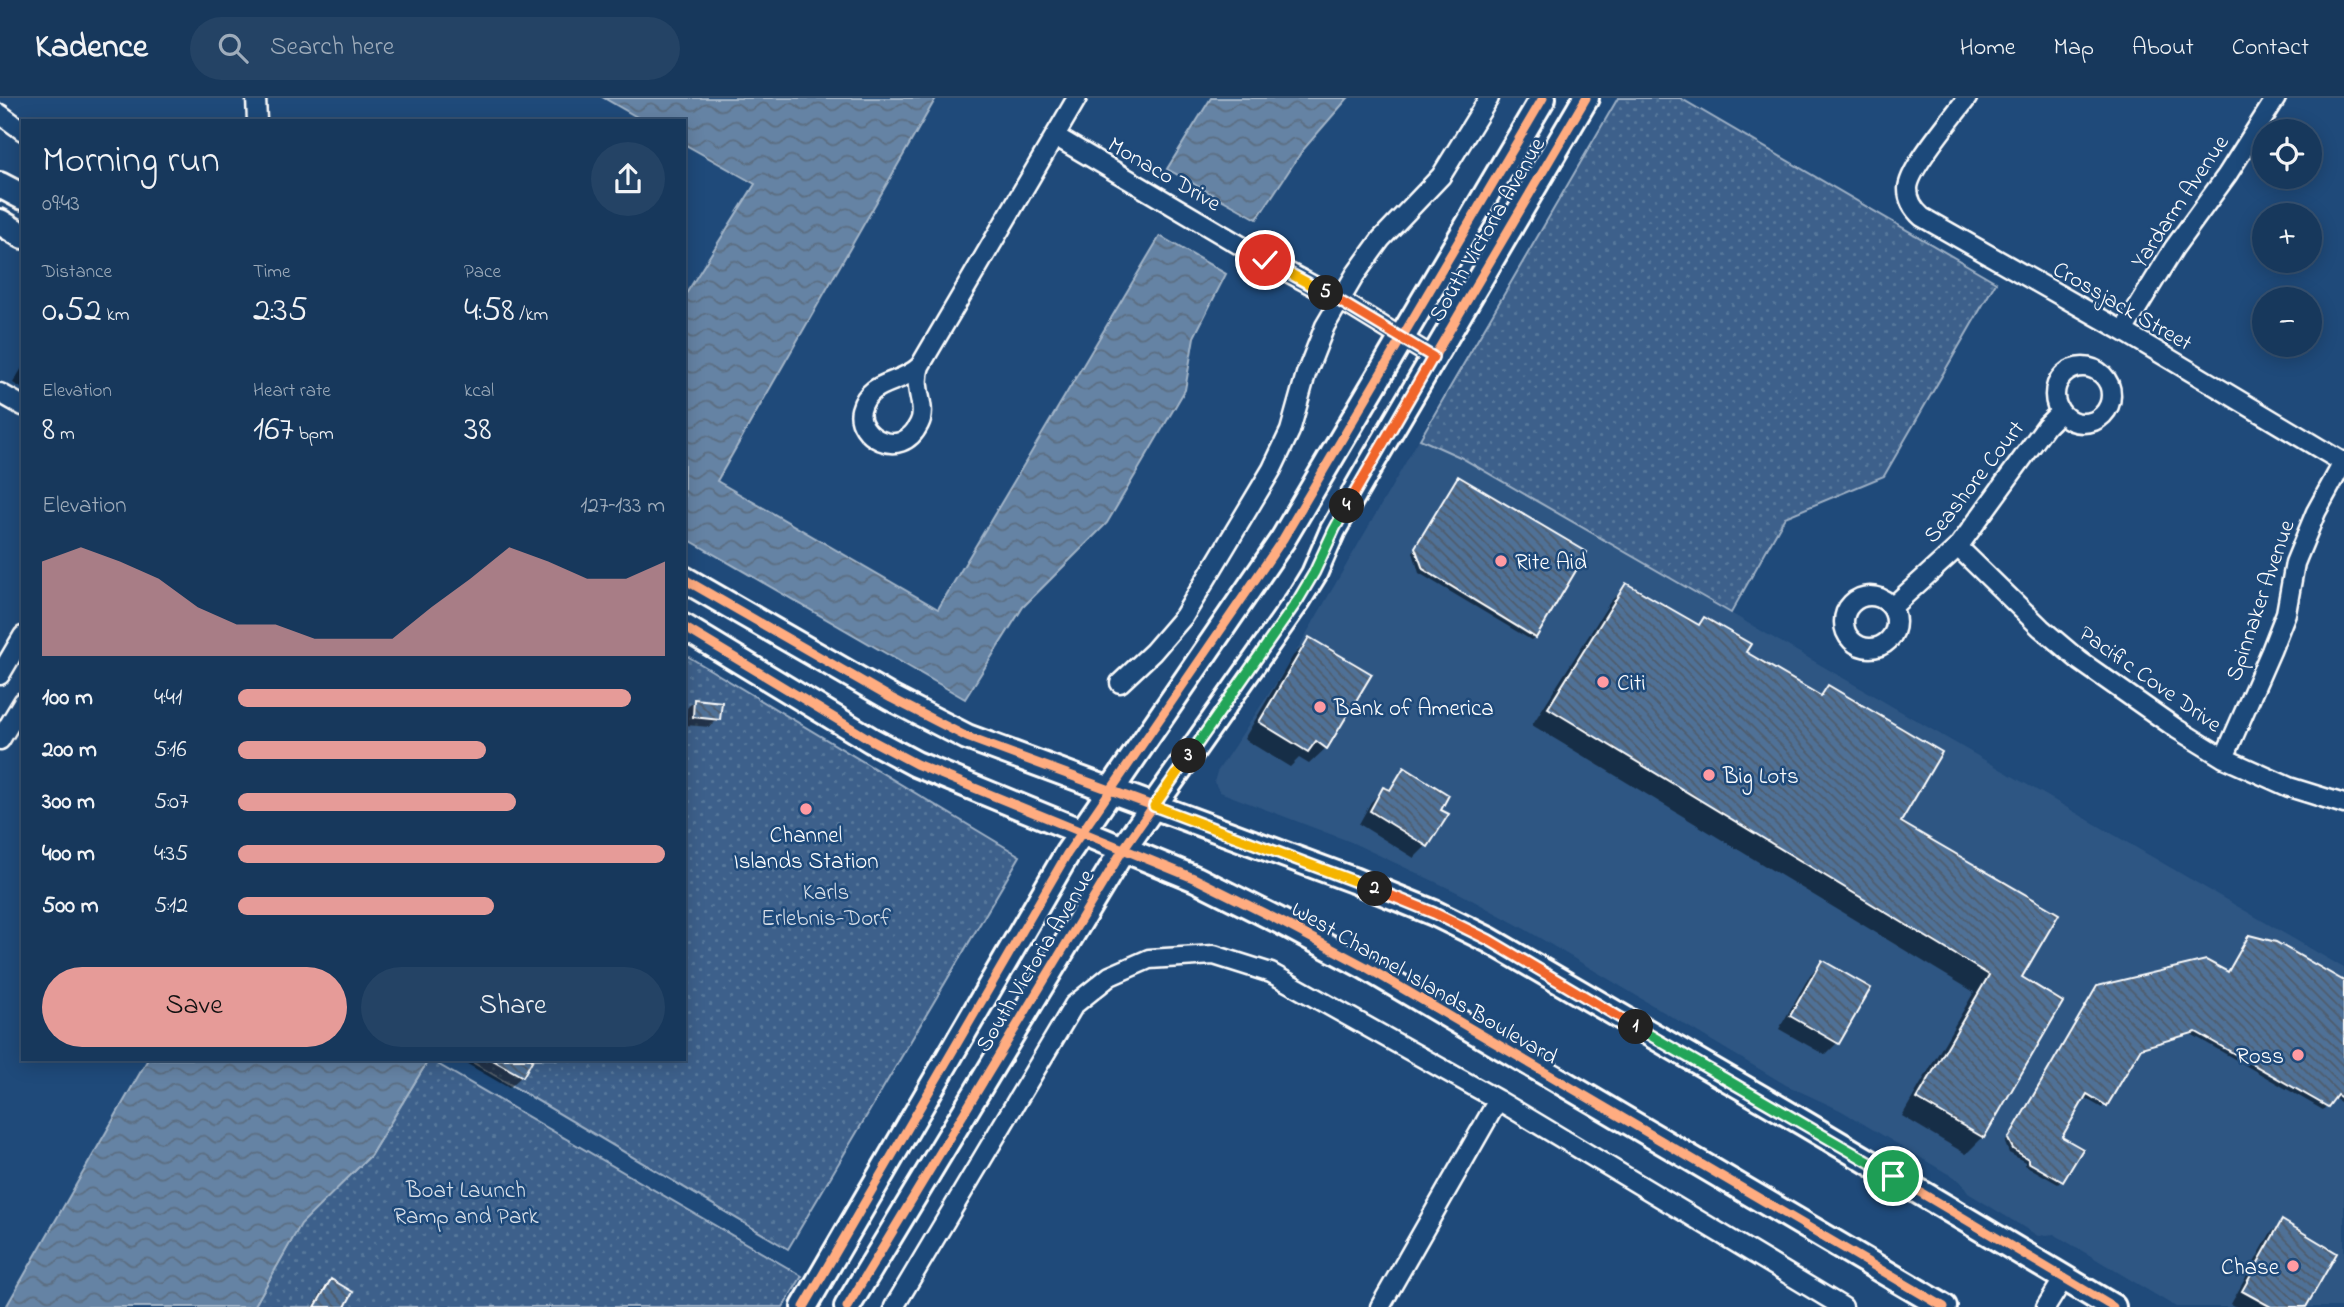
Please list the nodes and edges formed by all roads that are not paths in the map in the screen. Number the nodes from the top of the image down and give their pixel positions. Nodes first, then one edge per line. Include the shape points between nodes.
1 (256, 98) edge
2 (1077, 98) edge
3 (1489, 98) edge
4 (1543, 98) edge
5 (1586, 98) edge
6 (1967, 98) edge
7 (2276, 98) edge
8 (0, 114) edge
9 (257, 119) edge
10 (21, 130) edge
11 (1055, 136) junction
12 (0, 185) edge
13 (21, 196) edge
14 (0, 222) edge
15 (21, 235) edge
16 (1340, 300) junction
17 (2123, 331) junction
18 (1403, 338) junction
19 (1433, 357) junction
20 (920, 366) junction
21 (0, 393) edge
22 (21, 405) edge
23 (2060, 412) dead end
24 (2344, 462) edge
25 (1958, 547) junction
26 (686, 580) edge
27 (1892, 607) dead end
28 (686, 628) edge
29 (21, 639) edge
30 (0, 675) edge
31 (1120, 683) dead end
32 (21, 705) edge
33 (0, 740) edge
34 (2224, 758) junction
35 (1111, 789) junction
36 (2344, 804) edge
37 (1154, 806) junction
38 (1082, 832) junction
39 (1124, 848) junction
40 (1498, 1100) junction
41 (2064, 1278) junction
42 (804, 1307) edge
43 (847, 1307) edge
44 (894, 1307) edge
45 (1380, 1307) edge
46 (1843, 1307) edge
47 (1944, 1307) edge
48 (2046, 1307) edge
49 (2113, 1307) edge

1 - 9 street
2 - 11 street
3 - 16 street via 1441,176 1381,239
4 - 18 main road, South Victoria Avenue
5 - 19 main road, South Victoria Avenue
6 - 17 street, Crossjack Street via 1914,170 1908,187 1913,209
7 - 17 street, Yardarm Avenue
8 - 10 street
11 - 16 street, Monaco Drive
11 - 20 street
12 - 13 main road
14 - 15 main road
16 - 18 street, Monaco Drive
16 - 31 street via 1325,327 1290,431 1272,469 1184,616
17 - 24 street, Crossjack Street
18 - 19 street, Monaco Drive
18 - 35 main road, South Victoria Avenue via 1265,568
19 - 37 main road, South Victoria Avenue via 1298,600
20 - 20 street via 902,379 877,387 862,407 864,428 884,442 905,442 921,422 923,410 916,384
21 - 22 street
23 - 25 street, Seashore Court
24 - 34 street, Spinnaker Avenue via 2295,564 2286,612
25 - 27 street, Seashore Court
25 - 34 street, Pacific Cove Drive via 2080,661
26 - 35 main road, West Channel Islands Boulevard via 967,737
28 - 38 main road, West Channel Islands Boulevard via 904,758
29 - 30 street
32 - 33 street
34 - 36 street, Pacific Cove Drive via 2289,787
35 - 37 main road, West Channel Islands Boulevard
35 - 38 main road, South Victoria Avenue
37 - 39 main road, South Victoria Avenue
37 - 41 main road, West Channel Islands Boulevard via 1353,880 1489,940
38 - 39 main road, West Channel Islands Boulevard
38 - 42 main road, South Victoria Avenue
39 - 43 main road, South Victoria Avenue
39 - 47 main road, West Channel Islands Boulevard via 1196,879 1366,967
40 - 44 street via 1272,973 1214,955 1149,959 1110,976 1074,1005
40 - 45 street
40 - 46 street
41 - 48 street
41 - 49 main road, West Channel Islands Boulevard

